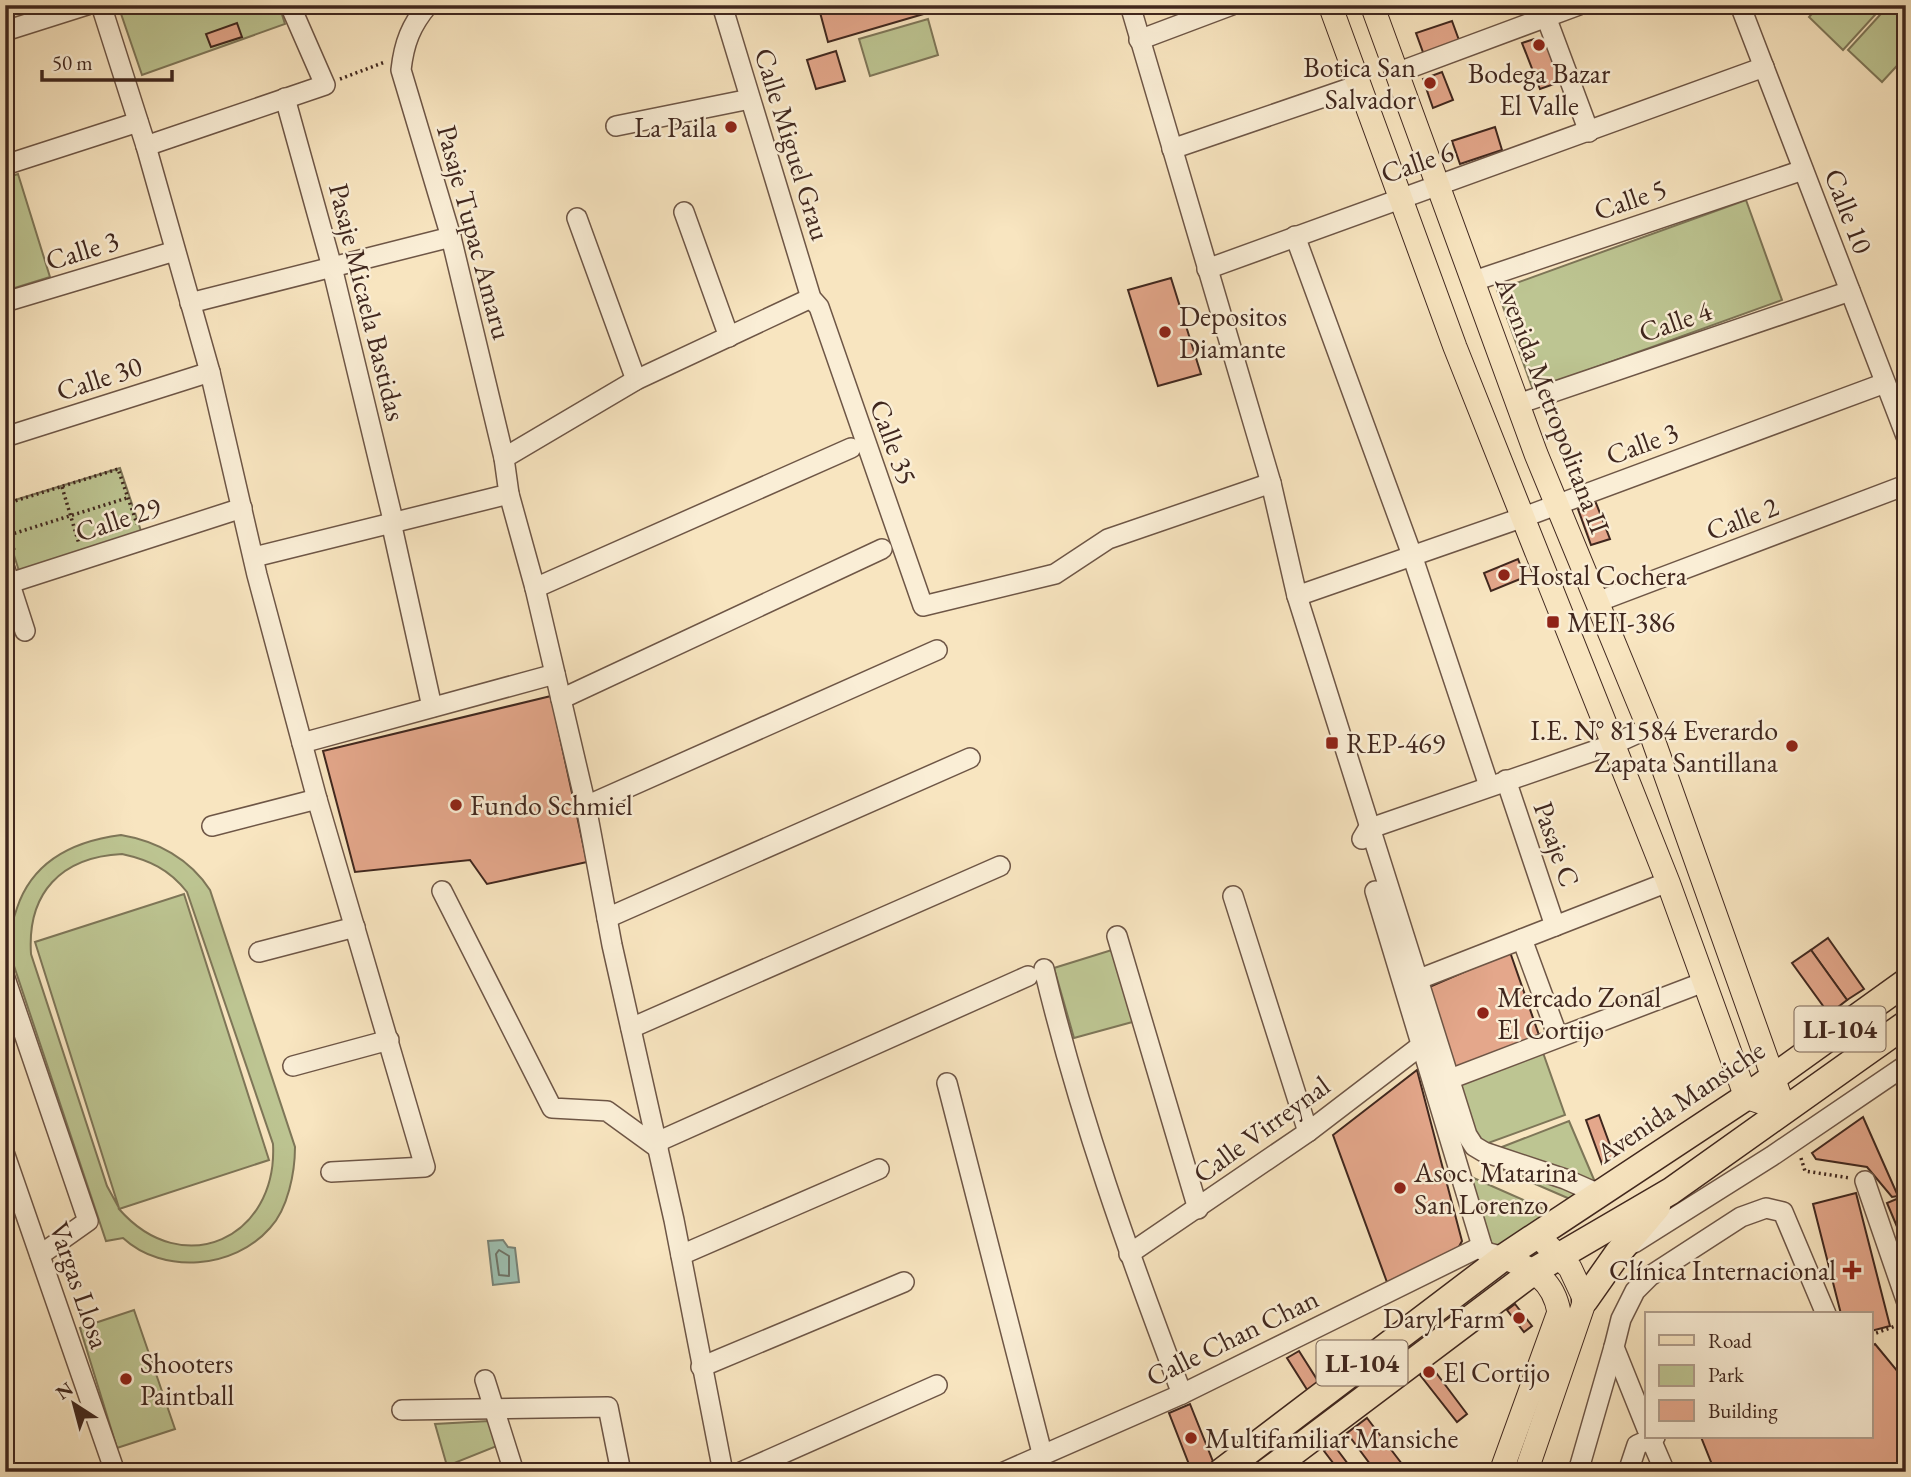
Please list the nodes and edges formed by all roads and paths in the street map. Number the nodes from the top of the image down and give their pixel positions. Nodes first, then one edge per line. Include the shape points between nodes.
1 (87, 5) edge
2 (102, 5) edge
3 (290, 5) edge
4 (428, 5) edge
5 (722, 5) edge
6 (1130, 5) edge
7 (1232, 5) edge
8 (1330, 5) edge
9 (1372, 5) edge
10 (1579, 5) edge
11 (1740, 5) edge
12 (1544, 11) edge
13 (410, 14) edge
14 (5, 31) edge
15 (1139, 40) junction
16 (402, 54) junction
17 (1764, 67) junction
18 (1396, 73) junction
19 (324, 85) junction
20 (1359, 85) junction
21 (285, 98) junction
22 (750, 99) junction
23 (138, 122) junction
24 (616, 126) dead end
25 (1590, 132) junction
26 (146, 146) junction
27 (1172, 149) junction
28 (5, 165) edge
29 (1803, 170) junction
30 (1437, 186) junction
31 (1401, 197) junction
32 (684, 212) dead end
33 (577, 218) dead end
34 (1295, 236) junction
35 (451, 237) junction
36 (175, 251) junction
37 (332, 267) junction
38 (1207, 269) junction
39 (1475, 281) junction
40 (1850, 291) junction
41 (811, 298) junction
42 (5, 302) edge
43 (190, 303) junction
44 (729, 337) junction
45 (210, 372) junction
46 (636, 380) junction
47 (1885, 383) junction
48 (1518, 404) junction
49 (1906, 436) edge
50 (5, 437) edge
51 (851, 448) dead end
52 (504, 458) junction
53 (1271, 483) junction
54 (1906, 485) edge
55 (62, 487) junction
56 (509, 494) junction
57 (128, 498) junction
58 (5, 504) edge
59 (1556, 505) junction
60 (243, 508) junction
61 (70, 516) junction
62 (1524, 517) junction
63 (5, 522) edge
64 (393, 526) junction
65 (139, 530) dead end
66 (9, 536) junction
67 (80, 549) dead end
68 (882, 549) dead end
69 (1412, 555) junction
70 (254, 557) junction
71 (10, 570) edge
72 (535, 588) junction
73 (1297, 596) junction
74 (1597, 602) junction
75 (25, 631) dead end
76 (937, 650) dead end
77 (555, 674) junction
78 (561, 699) junction
79 (432, 707) junction
80 (1649, 728) junction
81 (302, 743) junction
82 (1614, 744) junction
83 (970, 758) dead end
84 (1498, 783) junction
85 (317, 799) junction
86 (586, 806) junction
87 (212, 826) dead end
88 (1368, 829) junction
89 (1000, 866) dead end
90 (1668, 882) junction
91 (442, 891) dead end
92 (1233, 896) dead end
93 (607, 918) junction
94 (1555, 926) junction
95 (355, 927) junction
96 (1117, 936) dead end
97 (1522, 939) junction
98 (259, 952) dead end
99 (5, 978) edge
100 (1411, 982) junction
101 (1704, 982) junction
102 (1906, 982) edge
103 (1906, 1024) edge
104 (631, 1028) junction
105 (1558, 1037) junction
106 (389, 1040) junction
107 (1423, 1044) junction
108 (1906, 1065) edge
109 (293, 1066) dead end
110 (1774, 1076) junction
111 (1450, 1079) junction
112 (947, 1083) dead end
113 (1746, 1097) junction
114 (1784, 1110) junction
115 (1308, 1132) junction
116 (657, 1145) junction
117 (5, 1155) edge
118 (879, 1168) dead end
119 (331, 1172) dead end
120 (1865, 1181) dead end
121 (1671, 1191) junction
122 (1598, 1194) junction
123 (1198, 1209) junction
124 (1537, 1235) junction
125 (1493, 1252) junction
126 (1618, 1253) junction
127 (1129, 1254) junction
128 (40, 1255) junction
129 (681, 1255) junction
130 (1558, 1256) junction
131 (1534, 1271) junction
132 (904, 1282) dead end
133 (1585, 1300) junction
134 (1906, 1300) edge
135 (1825, 1312) edge
136 (1906, 1322) edge
137 (1872, 1335) edge
138 (1614, 1347) junction
139 (701, 1367) junction
140 (485, 1380) dead end
141 (937, 1385) dead end
142 (1182, 1394) junction
143 (1313, 1399) junction
144 (494, 1408) junction
145 (402, 1410) dead end
146 (1645, 1421) edge
147 (1329, 1424) junction
148 (1647, 1438) edge
149 (1652, 1438) edge
150 (1042, 1453) junction
151 (1664, 1471) edge
152 (115, 1472) edge
153 (514, 1472) edge
154 (621, 1472) edge
155 (723, 1472) edge
156 (740, 1472) edge
157 (1004, 1472) edge
158 (1221, 1472) edge
159 (1266, 1472) edge
160 (1501, 1472) edge
161 (1526, 1472) edge
162 (1578, 1472) edge
163 (1628, 1472) edge

1 - 14 street
2 - 23 street
3 - 19 street
4 - 13 street, Pasaje Tupac Amaru
5 - 22 street, Calle Miguel Grau
6 - 15 street
7 - 15 street
8 - 20 main road
9 - 18 main road, Avenida Metropolitana II
10 - 12 street
11 - 17 street, Calle 10
12 - 18 street
12 - 25 street
13 - 16 street, Pasaje Tupac Amaru
15 - 27 street
16 - 19 path
16 - 35 street, Pasaje Tupac Amaru via 401,70
17 - 25 street, Calle 6
17 - 29 street, Calle 10
18 - 30 main road, Avenida Metropolitana II
19 - 21 street
20 - 27 street
20 - 31 main road
21 - 26 street
21 - 37 street, Pasaje Micaela Bastidas
22 - 24 street
22 - 41 street, Calle Miguel Grau
23 - 26 street
23 - 28 street
25 - 30 street, Calle 6
26 - 36 street
27 - 38 street
29 - 39 street, Calle 5
29 - 40 street, Calle 10
30 - 31 street, Calle 6
30 - 39 main road, Avenida Metropolitana II
31 - 34 street, Calle 6
31 - 62 main road
32 - 44 street
33 - 46 street
34 - 38 street, Calle 6
34 - 69 street, Pasaje C
35 - 37 street
35 - 52 street, Pasaje Tupac Amaru
36 - 42 street, Calle 3
36 - 43 street
37 - 43 street
37 - 64 street, Pasaje Micaela Bastidas
38 - 53 street
39 - 48 main road, Avenida Metropolitana II
40 - 47 street, Calle 10
40 - 48 street, Calle 4
41 - 44 street
41 - 53 street, Calle 35 via 819,307 923,606 1055,574 1108,538
43 - 45 street
44 - 46 street
45 - 50 street, Calle 30
45 - 60 street
46 - 52 street
47 - 49 street, Calle 10
47 - 59 street, Calle 3
48 - 59 main road, Avenida Metropolitana II
51 - 72 street
52 - 56 street, Pasaje Tupac Amaru
53 - 73 street
54 - 74 street, Calle 2
55 - 57 path via 118,469
55 - 58 path
55 - 61 path
56 - 64 street
56 - 72 street, Pasaje Tupac Amaru
57 - 61 path
57 - 65 path
59 - 62 street, Calle 3
59 - 74 main road, Avenida Metropolitana II
60 - 70 street
60 - 71 street, Calle 29
61 - 66 path
61 - 67 path
62 - 69 street, Calle 3
62 - 82 main road
63 - 66 path
64 - 70 street
64 - 79 street, Pasaje Micaela Bastidas
66 - 71 path
68 - 78 street
69 - 73 street, Calle 3
69 - 84 street, Pasaje C
70 - 81 street
71 - 75 street
72 - 77 street, Pasaje Tupac Amaru
73 - 88 street
74 - 80 main road, Avenida Metropolitana II
76 - 86 street
77 - 78 street, Pasaje Tupac Amaru
77 - 79 street
78 - 86 street, Pasaje Tupac Amaru
79 - 81 street
80 - 82 street
80 - 110 main road, Avenida Metropolitana II
81 - 85 street
82 - 84 street
82 - 90 main road
83 - 93 street
84 - 88 street
84 - 94 street, Pasaje C
85 - 87 street
85 - 95 street
86 - 93 street, Pasaje Tupac Amaru
88 - 100 street
89 - 104 street
90 - 94 street
90 - 101 main road
91 - 116 street via 552,1108 607,1111
92 - 115 street
93 - 104 street, Pasaje Tupac Amaru
94 - 97 street
95 - 98 street
95 - 106 street
96 - 123 street
97 - 100 street
97 - 105 street
99 - 128 street via 88,1221
100 - 107 street
100 - 111 street
101 - 105 street
101 - 113 main road
102 - 110 highway, Avenida Mansiche / LI-104
103 - 114 highway, LI-104
104 - 116 street, Pasaje Tupac Amaru
105 - 111 street
106 - 109 street
106 - 119 street via 425,1167
107 - 115 street, Calle Virreynal
107 - 125 street
108 - 126 street
110 - 113 highway, Avenida Mansiche / LI-104
110 - 114 main road, Avenida Metropolitana II
111 - 122 street via 1474,1146
112 - 150 street
113 - 114 main road
113 - 122 highway, Avenida Mansiche / LI-104
114 - 121 highway, LI-104
115 - 123 street, Calle Virreynal
116 - 127 street via 1036,972
116 - 129 street, Pasaje Tupac Amaru
117 - 128 street, Vargas Llosa
118 - 129 street
120 - 134 street
121 - 126 highway
121 - 130 highway, LI-104
122 - 124 highway, Avenida Mansiche / LI-104
123 - 127 street, Calle Virreynal
124 - 125 highway, Avenida Mansiche / LI-104
124 - 130 main road
125 - 131 main road
125 - 142 street, Calle Chan Chan via 1428,1276
125 - 143 highway, Avenida Mansiche / LI-104
126 - 133 highway
127 - 142 street
128 - 152 street, Vargas Llosa
129 - 139 street, Pasaje Tupac Amaru
130 - 131 highway, LI-104
130 - 133 main road via 1570,1268
131 - 147 highway, LI-104
131 - 160 main road via 1551,1286 1559,1312
132 - 139 street
133 - 161 main road
135 - 138 street via 1783,1212 1766,1208 1741,1217 1650,1276 1635,1291
136 - 137 path
138 - 146 street
138 - 162 street
139 - 155 street, Pasaje Tupac Amaru
140 - 144 street
141 - 156 street
142 - 150 street, Calle Chan Chan
143 - 147 highway
143 - 158 highway, Avenida Mansiche / LI-104
144 - 145 street
144 - 153 street
144 - 154 street via 608,1407
147 - 159 highway, LI-104
148 - 163 street via 1637,1445
149 - 151 street
150 - 157 street, Calle Chan Chan

